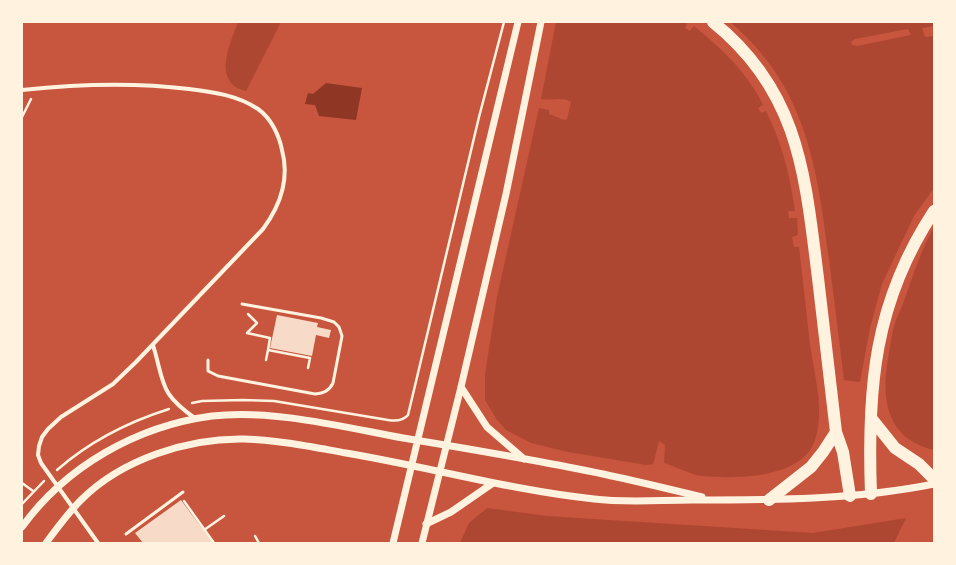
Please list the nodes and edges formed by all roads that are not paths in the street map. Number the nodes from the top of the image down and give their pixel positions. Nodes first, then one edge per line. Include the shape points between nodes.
1 (518, 22) edge
2 (542, 22) edge
3 (713, 22) edge
4 (22, 90) edge
5 (934, 211) edge
6 (242, 304) dead end
7 (153, 345) junction
8 (208, 360) dead end
9 (461, 387) junction
10 (871, 418) junction
11 (196, 419) junction
12 (836, 432) junction
13 (418, 440) junction
14 (446, 445) junction
15 (524, 460) junction
16 (412, 465) junction
17 (439, 472) junction
18 (934, 479) edge
19 (493, 483) junction
20 (934, 484) edge
21 (57, 487) junction
22 (183, 492) dead end
23 (871, 494) junction
24 (850, 496) junction
25 (714, 500) junction
26 (769, 500) junction
27 (73, 509) junction
28 (426, 524) junction
29 (22, 527) edge
30 (126, 534) dead end
31 (46, 543) edge
32 (98, 543) edge
33 (393, 543) edge
34 (422, 543) edge

1 - 13 street
2 - 9 street via 506,194
3 - 12 highway via 741,47 763,76 784,113 798,151 808,196
4 - 7 street via 79,84 120,84 220,94 241,100 260,110 274,129 284,157 285,174 283,190 274,214 255,238
5 - 10 highway via 907,258 891,297 876,356
6 - 8 lane via 328,320 339,327 342,336 330,388 315,394 218,376 208,371
7 - 11 street via 166,392 179,407
7 - 21 street via 112,384 60,417 44,433 39,446 39,459
9 - 14 street
9 - 15 street via 488,428
10 - 18 highway via 895,448
10 - 23 highway
11 - 13 street via 229,415 267,416
11 - 21 street via 151,431 126,442 98,457
12 - 24 highway via 843,452
12 - 26 highway via 811,466
13 - 14 street
13 - 16 street
14 - 15 street
14 - 17 street
15 - 25 street via 603,474
16 - 17 street
16 - 27 street via 276,441 242,439 206,442 169,450 127,468 93,490
16 - 33 street
17 - 19 street
17 - 28 street
19 - 25 street via 596,500
19 - 28 street via 451,512
20 - 23 street
21 - 27 street
21 - 29 street
22 - 30 lane
23 - 24 street
24 - 26 street
25 - 26 street
27 - 31 street
27 - 32 street
28 - 34 street

